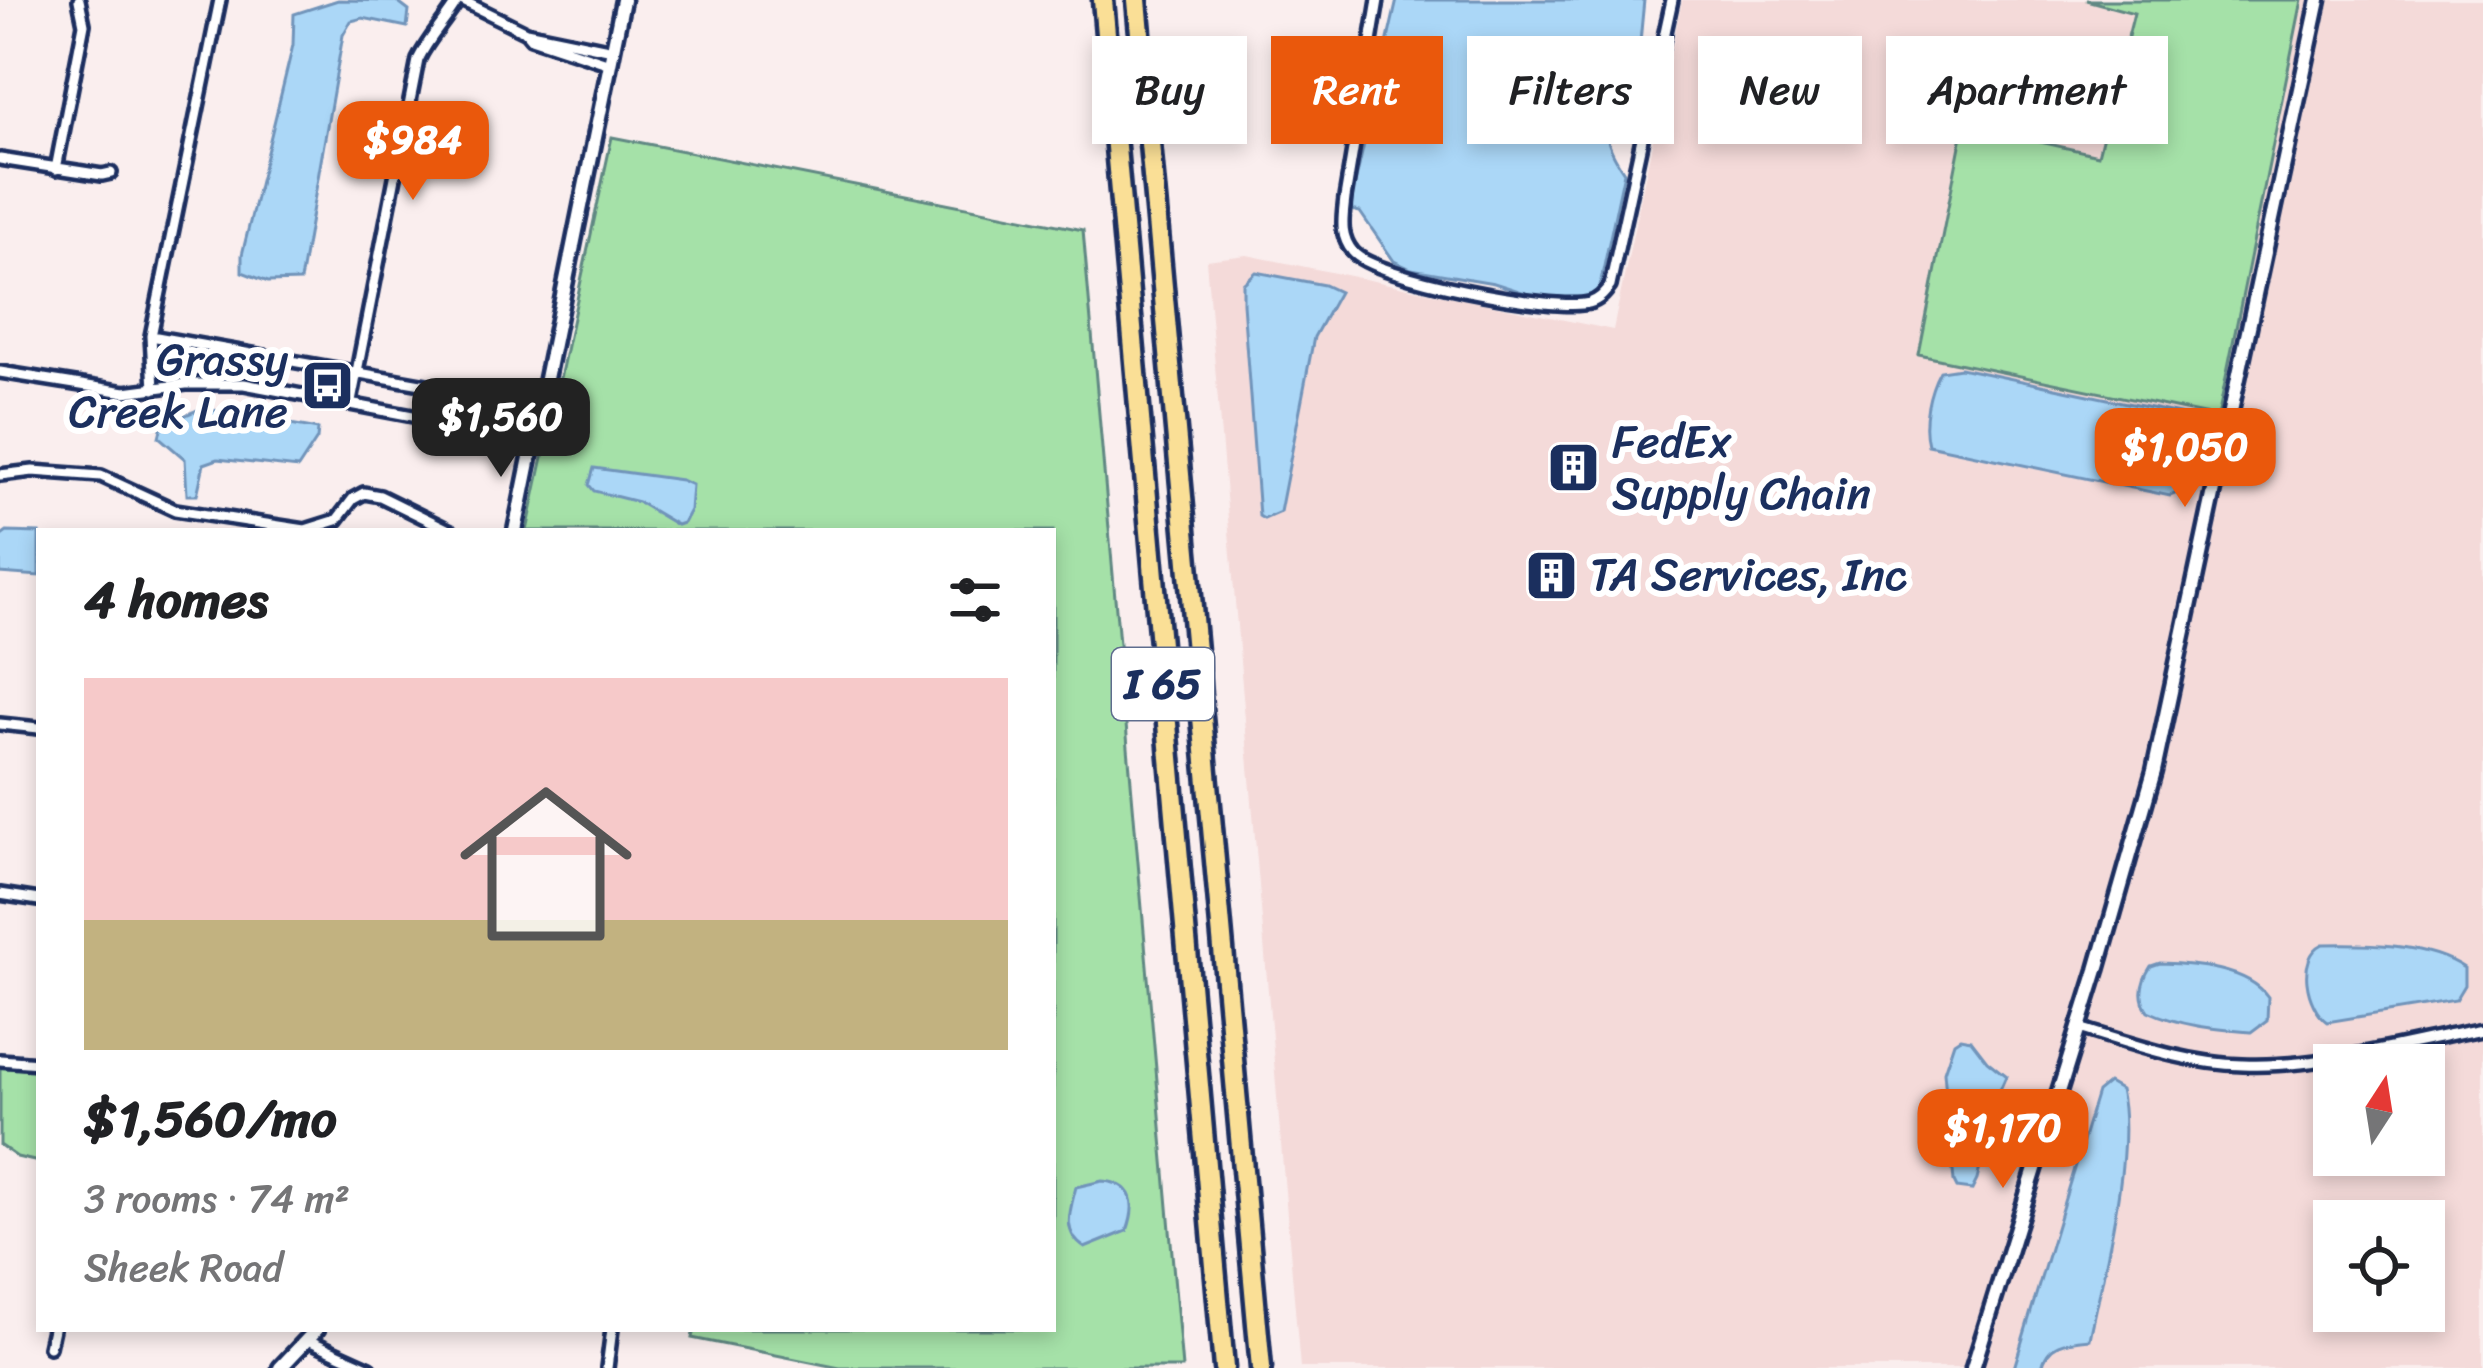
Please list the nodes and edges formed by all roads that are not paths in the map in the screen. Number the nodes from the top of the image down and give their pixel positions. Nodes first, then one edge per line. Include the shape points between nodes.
1 (79, 0) edge
2 (220, 0) edge
3 (460, 0) edge
4 (623, 0) edge
5 (1137, 0) edge
6 (1150, 0) edge
7 (1378, 0) edge
8 (1672, 0) edge
9 (2319, 0) edge
10 (1103, 1) edge
11 (612, 57) junction
12 (0, 159) edge
13 (56, 169) junction
14 (111, 173) dead end
15 (1154, 196) junction
16 (151, 335) junction
17 (0, 371) edge
18 (357, 371) junction
19 (154, 389) junction
20 (500, 398) dead end
21 (351, 402) junction
22 (534, 439) junction
23 (0, 475) edge
24 (292, 528) edge
25 (311, 528) edge
26 (445, 528) edge
27 (516, 528) edge
28 (0, 724) edge
29 (36, 728) edge
30 (0, 894) edge
31 (36, 900) edge
32 (2079, 1028) junction
33 (2483, 1029) edge
34 (0, 1060) edge
35 (36, 1064) edge
36 (52, 1332) edge
37 (612, 1332) edge
38 (312, 1334) edge
39 (49, 1347) dead end
40 (280, 1368) edge
41 (370, 1368) edge
42 (607, 1368) edge
43 (1224, 1368) edge
44 (1262, 1368) edge
45 (1973, 1368) edge

1 - 13 street via 84,24
2 - 16 street
3 - 11 street via 526,32
3 - 18 street via 418,60
4 - 11 street
5 - 15 highway, I 65
6 - 15 highway
7 - 8 street via 1345,198 1350,249 1385,272 1575,305 1610,286
9 - 32 street via 2154,771
10 - 43 highway, I 65
11 - 22 street
12 - 13 street
13 - 14 street
15 - 44 highway, I 65
16 - 18 street
16 - 19 street
17 - 19 street via 125,392
18 - 20 street
18 - 21 street
19 - 21 street via 244,384
21 - 22 street
22 - 27 street
23 - 24 street via 101,476 175,510
25 - 26 street via 337,520 364,494
28 - 29 street
30 - 31 street
32 - 33 street via 2208,1062 2269,1066
32 - 45 street
34 - 35 street
36 - 39 street
37 - 42 street
38 - 40 street
38 - 41 street

